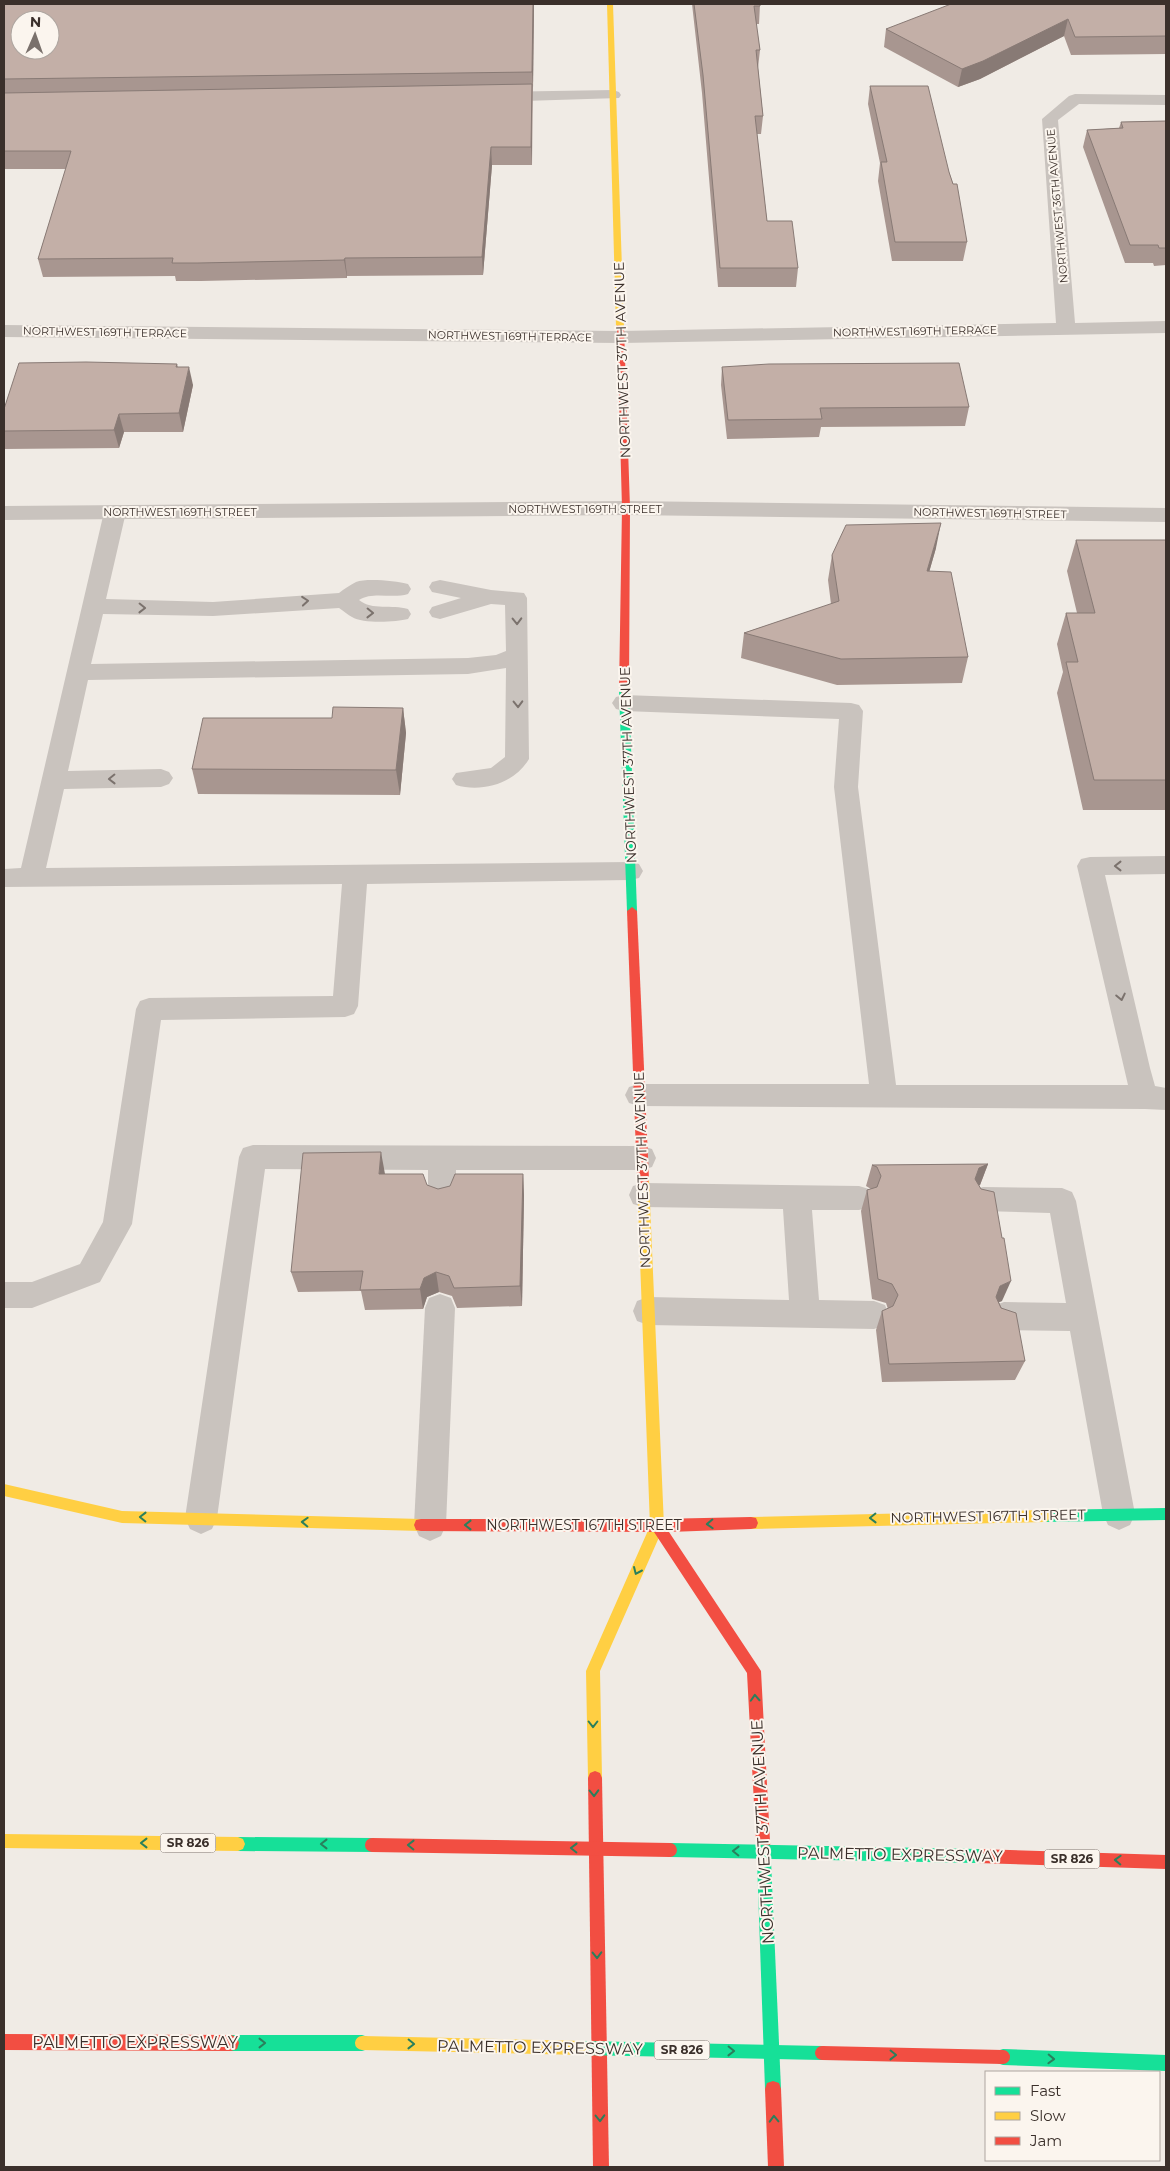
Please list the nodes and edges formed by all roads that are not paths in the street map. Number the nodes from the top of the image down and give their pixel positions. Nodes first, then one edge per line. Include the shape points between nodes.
1 (610, 4) edge
2 (613, 95) junction
3 (483, 97) edge
4 (1166, 100) edge
5 (1166, 327) edge
6 (1066, 328) junction
7 (4, 331) edge
8 (621, 337) junction
9 (626, 508) junction
10 (115, 512) junction
11 (4, 513) edge
12 (1166, 515) edge
13 (440, 587) dead end
14 (400, 589) dead end
15 (491, 597) junction
16 (344, 600) junction
17 (94, 606) junction
18 (440, 612) dead end
19 (400, 614) dead end
20 (517, 655) junction
21 (79, 672) junction
22 (624, 703) junction
23 (161, 778) dead end
24 (464, 779) dead end
25 (54, 780) junction
26 (1166, 866) edge
27 (630, 871) junction
28 (355, 874) junction
29 (4, 878) edge
30 (31, 878) junction
31 (639, 1095) junction
32 (884, 1096) junction
33 (1156, 1098) edge
34 (442, 1157) junction
35 (642, 1158) junction
36 (643, 1195) junction
37 (442, 1196) edge
38 (797, 1197) junction
39 (859, 1198) dead end
40 (982, 1199) edge
41 (4, 1295) edge
42 (440, 1308) edge
43 (648, 1311) junction
44 (805, 1313) junction
45 (874, 1314) dead end
46 (1004, 1316) edge
47 (1082, 1317) junction
48 (4, 1490) edge
49 (1118, 1514) junction
50 (1166, 1514) edge
51 (201, 1518) junction
52 (430, 1525) junction
53 (657, 1526) junction
54 (4, 1841) edge
55 (1166, 1862) edge
56 (4, 2042) edge
57 (1166, 2063) edge
58 (601, 2167) edge
59 (776, 2167) edge

1 - 2 main road, NORTHWEST 37TH AVENUE
2 - 3 street
2 - 8 main road, NORTHWEST 37TH AVENUE
4 - 6 street, NORTHWEST 36TH AVENUE via 1075,99 1050,119
5 - 6 street, NORTHWEST 169TH TERRACE
6 - 8 street, NORTHWEST 169TH TERRACE
7 - 8 street, NORTHWEST 169TH TERRACE
8 - 9 main road, NORTHWEST 37TH AVENUE
9 - 10 street, NORTHWEST 169TH STREET
9 - 12 street, NORTHWEST 169TH STREET
9 - 22 main road, NORTHWEST 37TH AVENUE
10 - 11 street, NORTHWEST 169TH STREET
10 - 17 street
13 - 15 street
14 - 16 street via 362,588
15 - 18 street
15 -> 20 street via 516,598
17 -> 16 street via 213,609
16 -> 19 street via 361,613
17 - 21 street
20 - 21 street via 500,662 468,666
20 -> 24 street via 517,758 511,768 502,773
21 - 25 street
22 - 27 main road, NORTHWEST 37TH AVENUE
22 - 32 street via 851,711 846,787
23 -> 25 street
25 - 30 street
26 -> 33 street via 1090,866 1136,1068
27 - 28 street
27 - 31 main road, NORTHWEST 37TH AVENUE
28 - 30 street
28 - 41 street via 345,1006 149,1009 117,1224 90,1273 32,1295
29 - 30 street
31 - 32 street
31 - 35 main road, NORTHWEST 37TH AVENUE
32 - 33 street
34 - 35 street
34 - 37 street
34 - 51 street via 253,1156
35 - 36 main road, NORTHWEST 37TH AVENUE
36 - 38 street
36 - 43 main road, NORTHWEST 37TH AVENUE
38 - 39 street
38 - 44 street
40 - 47 street via 1062,1201
42 - 52 street
43 - 44 street
43 - 53 main road, NORTHWEST 37TH AVENUE
44 - 45 street
46 - 47 street
47 - 49 street
51 -> 48 main road, NORTHWEST 167TH STREET via 122,1517
49 - 50 main road, NORTHWEST 167TH STREET
49 -> 53 main road, NORTHWEST 167TH STREET via 867,1518
52 -> 51 main road, NORTHWEST 167TH STREET
53 -> 52 main road, NORTHWEST 167TH STREET
53 -> 58 main road, NORTHWEST 37TH AVENUE via 593,1671
59 -> 53 main road, NORTHWEST 37TH AVENUE via 754,1671
55 -> 54 main road, PALMETTO EXPRESSWAY / SR 826, bridge via 372,1845
56 -> 57 main road, PALMETTO EXPRESSWAY / SR 826, bridge via 362,2043

